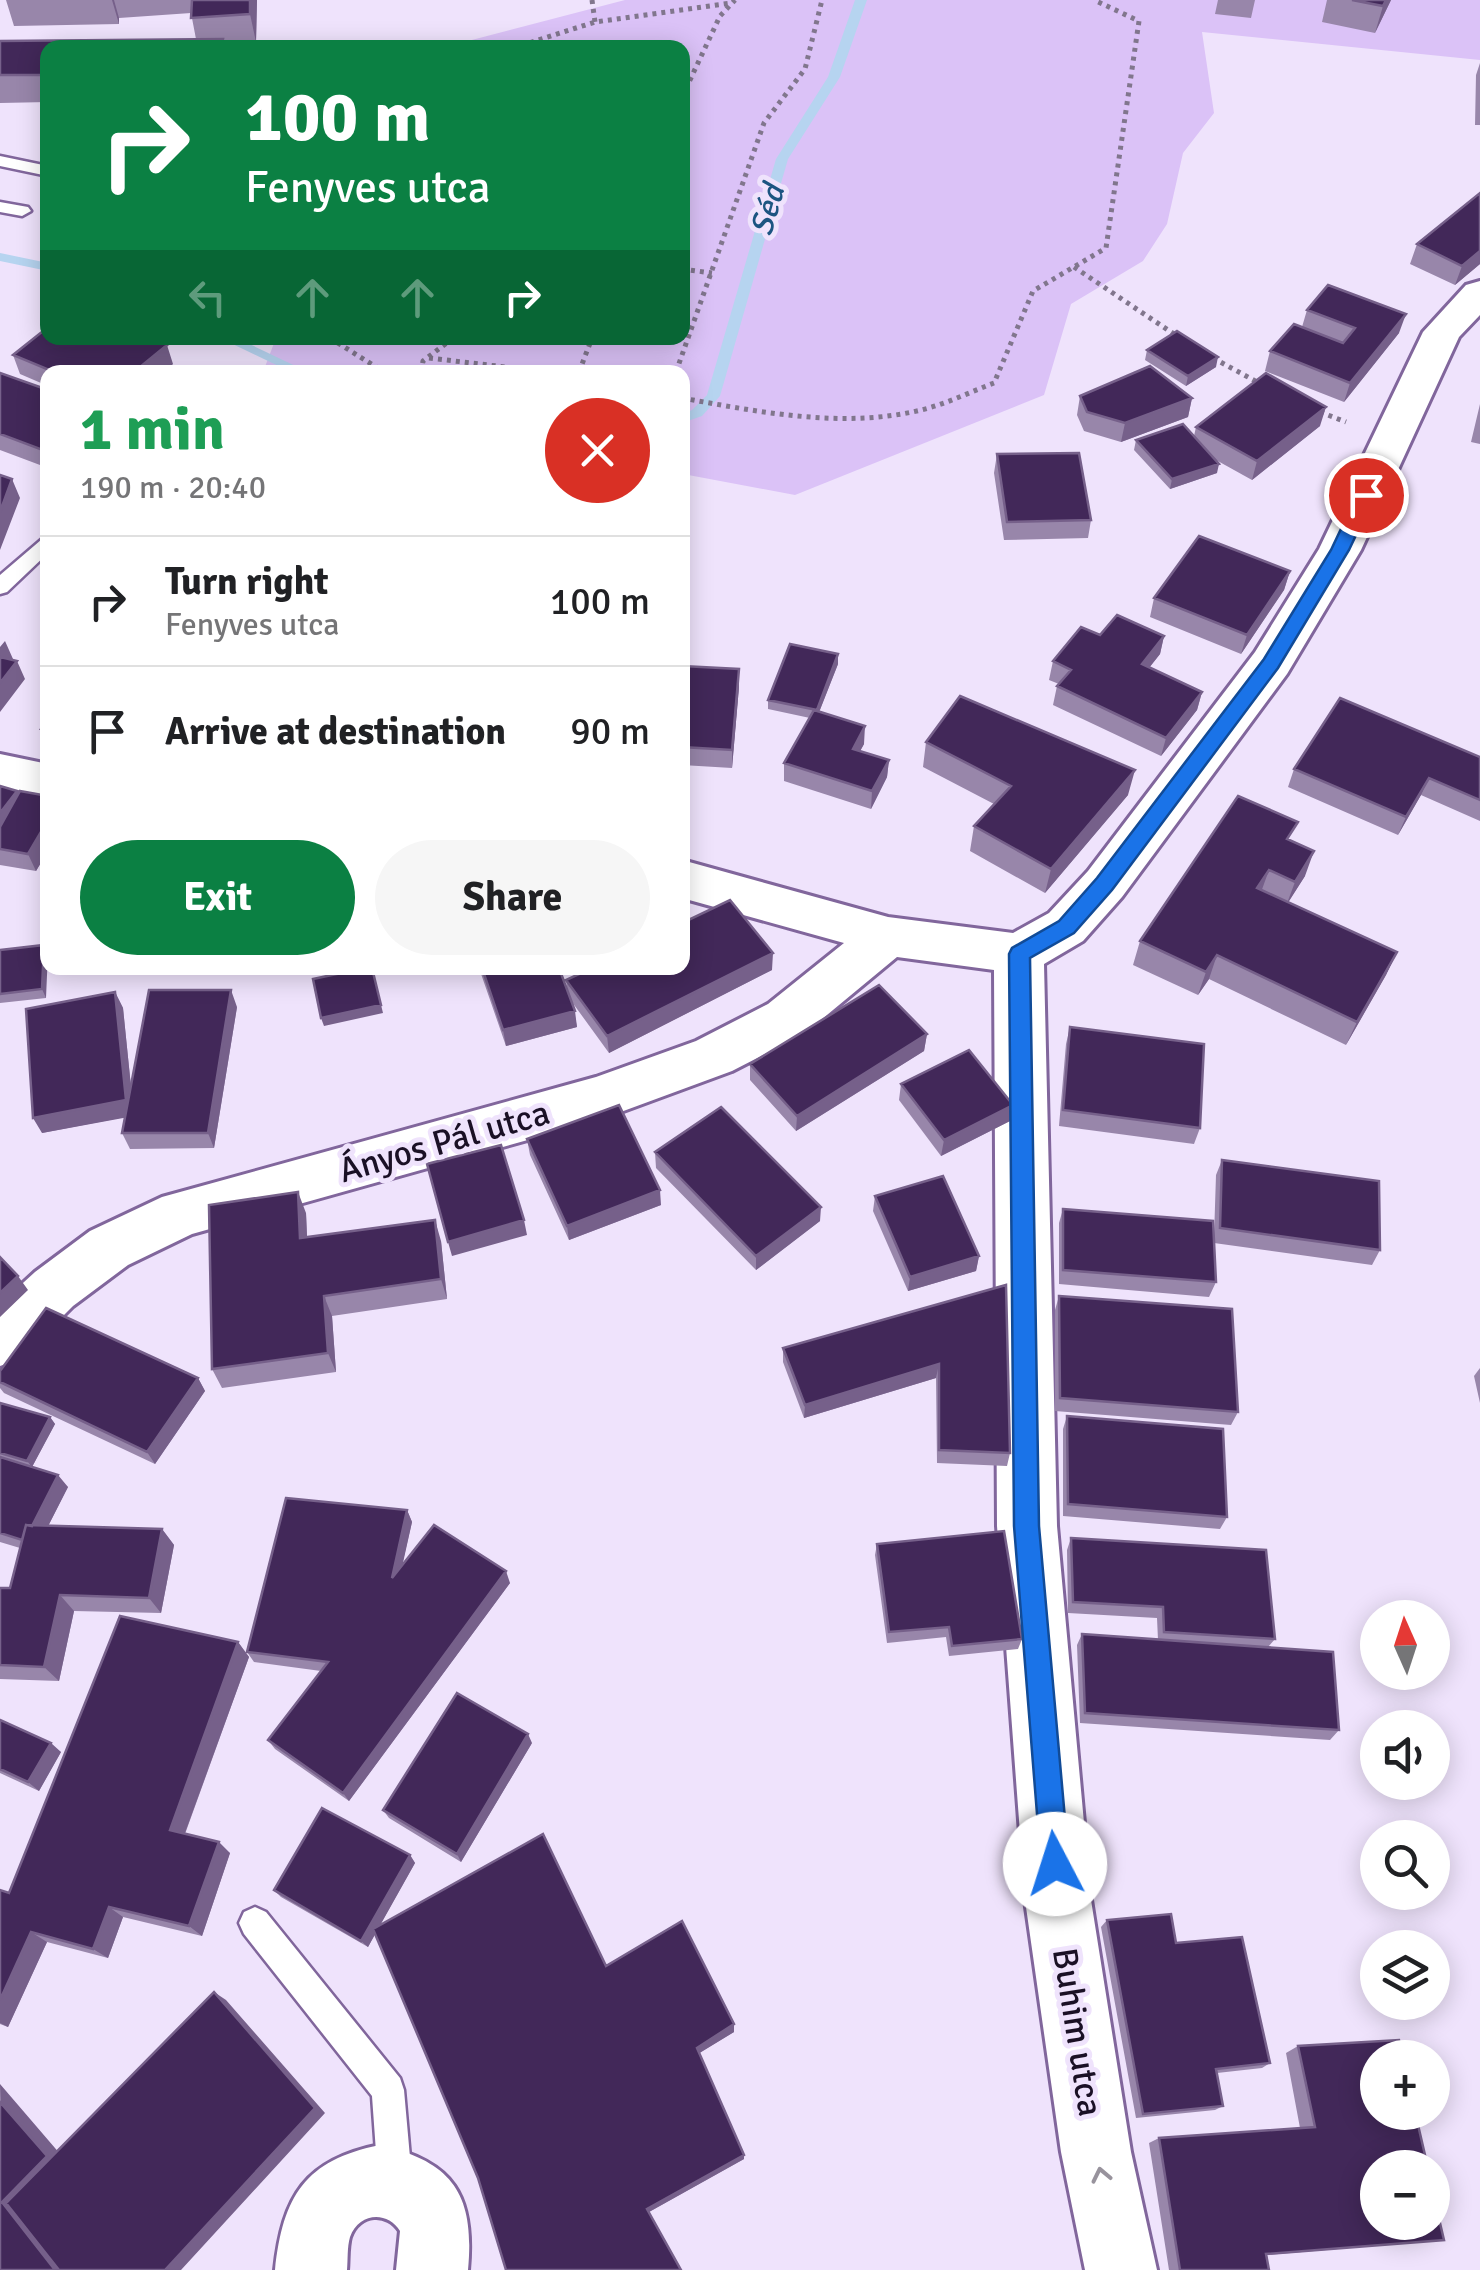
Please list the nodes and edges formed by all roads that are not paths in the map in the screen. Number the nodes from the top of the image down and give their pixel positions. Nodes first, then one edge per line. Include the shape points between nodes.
1 (0, 161) edge
2 (40, 168) edge
3 (0, 206) edge
4 (22, 210) dead end
5 (1480, 293) edge
6 (40, 548) edge
7 (0, 587) edge
8 (0, 771) edge
9 (40, 780) edge
10 (690, 881) edge
11 (888, 936) junction
12 (1020, 954) junction
13 (0, 1341) edge
14 (255, 1923) dead end
15 (396, 2180) junction
16 (311, 2270) edge
17 (432, 2270) edge
18 (1121, 2270) edge

1 - 2 lane
3 - 4 lane
5 - 12 street via 1442,332 1340,550 1271,664 1105,884 1066,927
6 - 7 lane
8 - 9 street
10 - 11 street
11 - 12 street
11 - 13 street, Ányos Pál utca via 786,1019 714,1056 600,1098 181,1214 109,1248
18 -> 12 street, Buhim utca via 1058,1900 1026,1526
14 - 15 lane via 388,2090
15 - 16 street via 353,2184 334,2198 311,2242
15 - 17 street via 413,2188 435,2223

